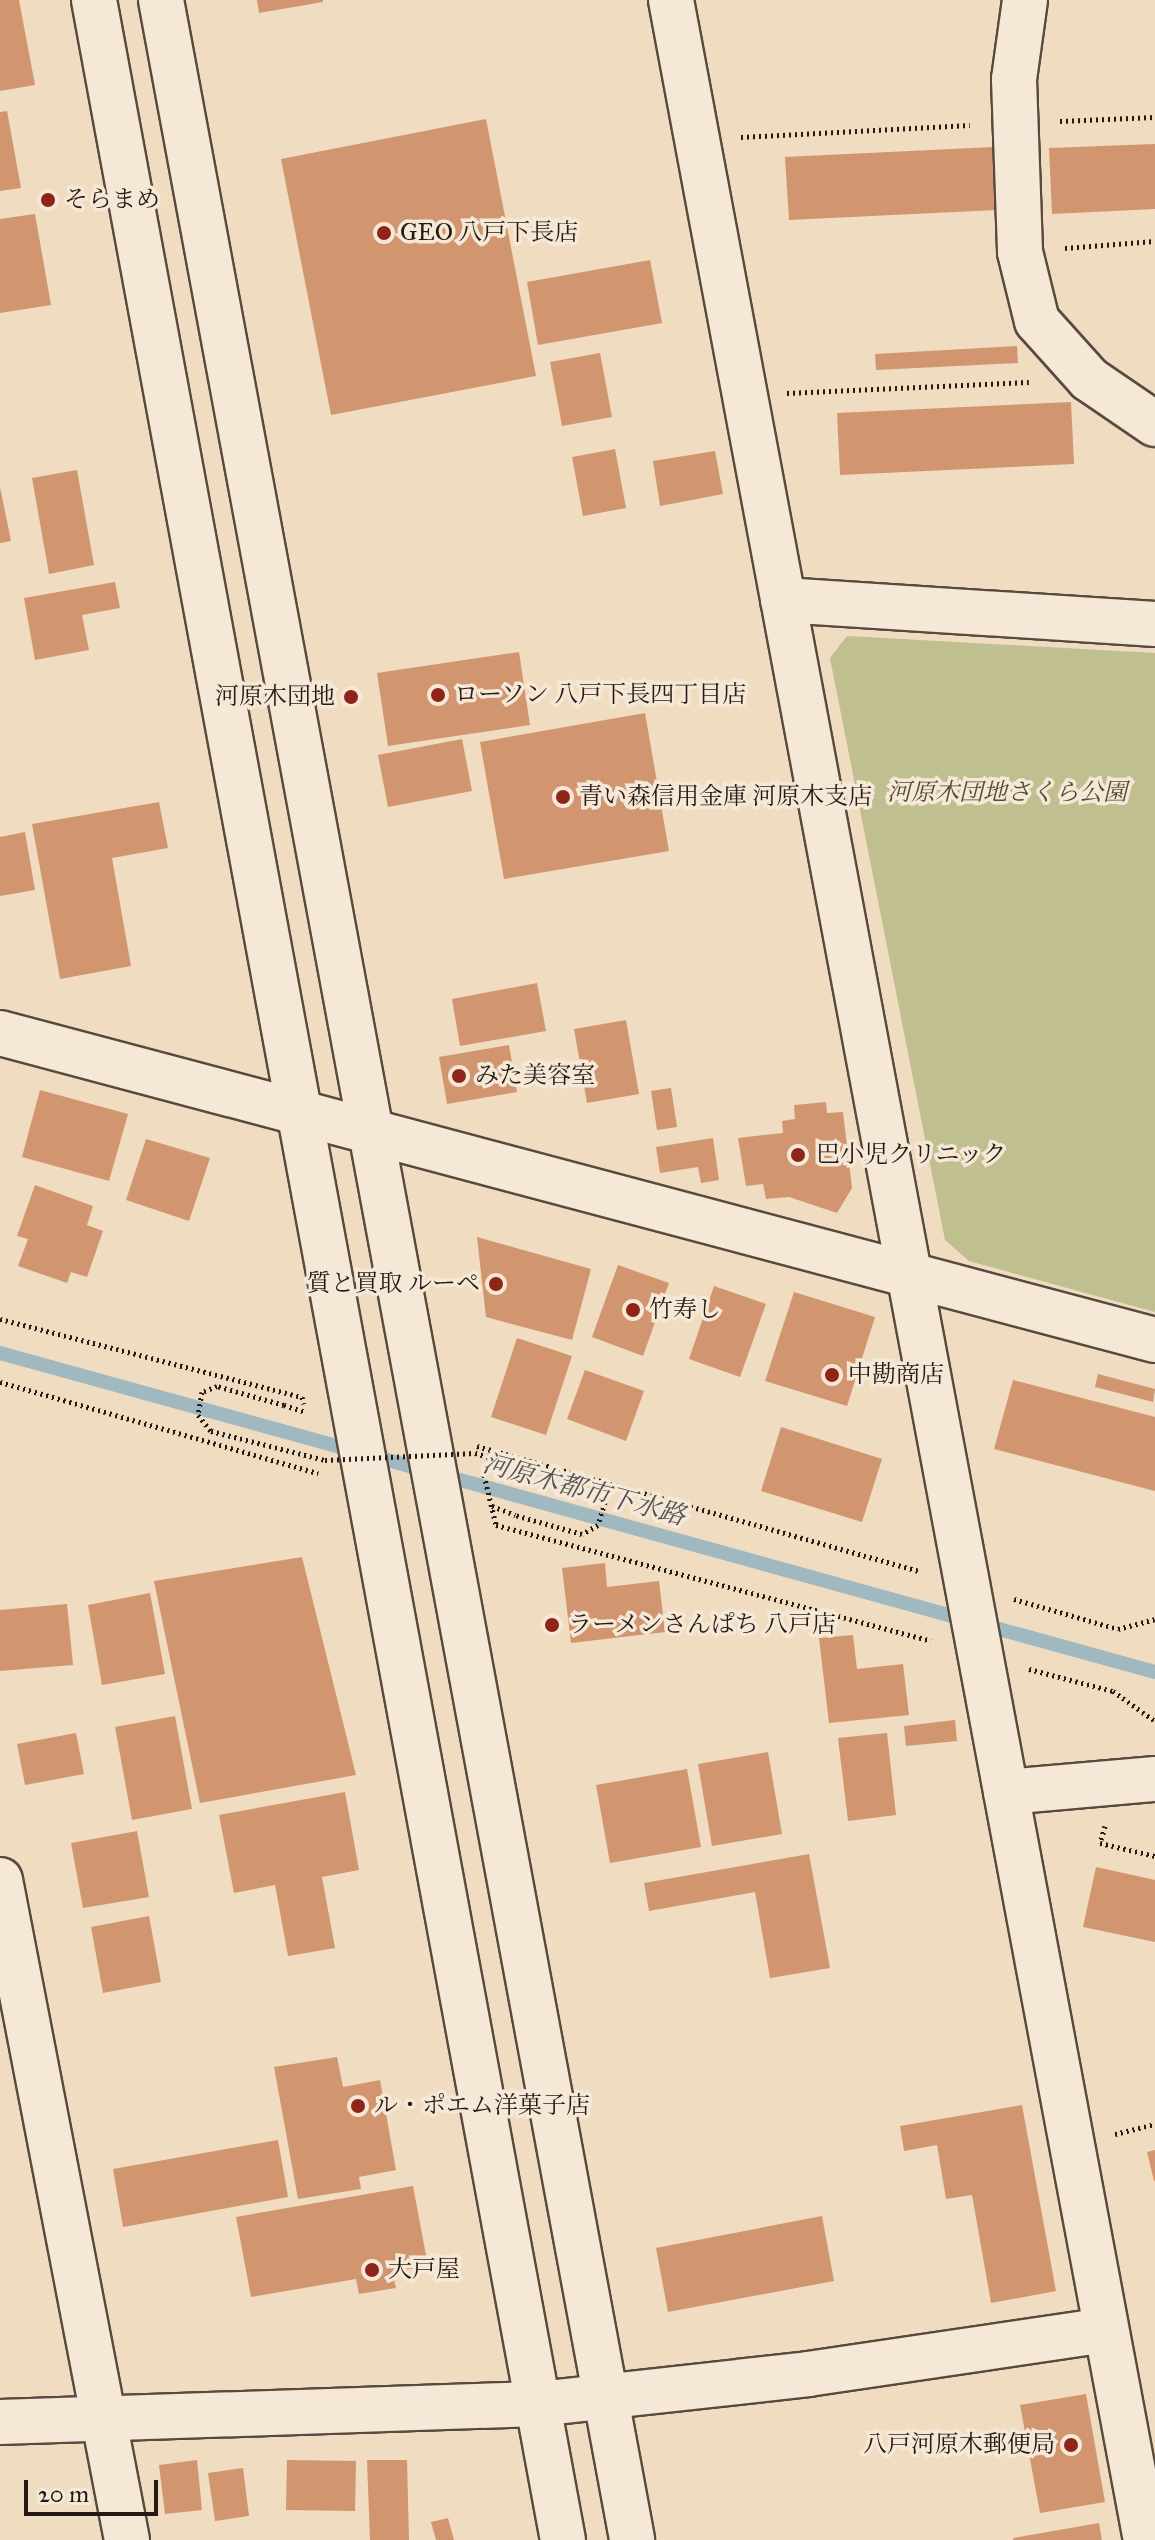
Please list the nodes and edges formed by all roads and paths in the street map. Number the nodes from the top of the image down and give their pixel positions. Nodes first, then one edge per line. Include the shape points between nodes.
1 (94, 0) edge
2 (161, 0) edge
3 (671, 0) edge
4 (1025, 0) edge
5 (1155, 117) edge
6 (1016, 123) junction
7 (736, 138) dead end
8 (1155, 241) edge
9 (1020, 252) junction
10 (1089, 379) junction
11 (770, 394) dead end
12 (1155, 424) edge
13 (783, 600) junction
14 (1155, 624) edge
15 (0, 1033) edge
16 (301, 1110) junction
17 (371, 1129) junction
18 (909, 1277) junction
19 (0, 1319) edge
20 (1155, 1340) edge
21 (0, 1382) edge
22 (306, 1412) junction
23 (308, 1425) dead end
24 (314, 1450) dead end
25 (491, 1506) junction
26 (970, 1586) junction
27 (1155, 1619) edge
28 (982, 1656) junction
29 (1155, 1721) edge
30 (1155, 1779) edge
31 (1006, 1792) junction
32 (0, 1880) edge
33 (18, 2067) edge
34 (1155, 2124) edge
35 (1110, 2136) dead end
36 (1106, 2330) junction
37 (605, 2396) junction
38 (538, 2404) junction
39 (104, 2420) junction
40 (0, 2422) edge
41 (127, 2540) edge
42 (563, 2540) edge
43 (632, 2540) edge
44 (1146, 2540) edge

1 - 16 street
2 - 17 street
3 - 13 street
4 - 6 street
5 - 6 path
6 - 7 path
6 - 9 street
8 - 9 path
9 - 10 street via 1037,321
10 - 11 path
10 - 12 street
13 - 14 street
13 - 18 street
15 - 16 street
16 - 17 street
16 - 38 street
17 - 18 street
17 - 37 street
18 - 20 street
18 - 26 street
19 - 22 path via 302,1397
21 - 24 path via 319,1475
22 - 23 path
22 - 25 path, bridge via 217,1386 202,1392 198,1415 211,1431 325,1460 475,1453 590,1485 605,1502 598,1525 582,1534
25 - 26 path via 476,1442
25 - 28 path via 496,1525
26 - 27 path via 1118,1629
26 - 28 street
28 - 29 path via 1113,1691
28 - 31 street
30 - 31 street
31 - 36 street
32 - 33 street
33 - 39 street
34 - 35 path
36 - 37 street
36 - 44 street
37 - 38 street
37 - 43 street
38 - 39 street
38 - 42 street
39 - 40 street
39 - 41 street

